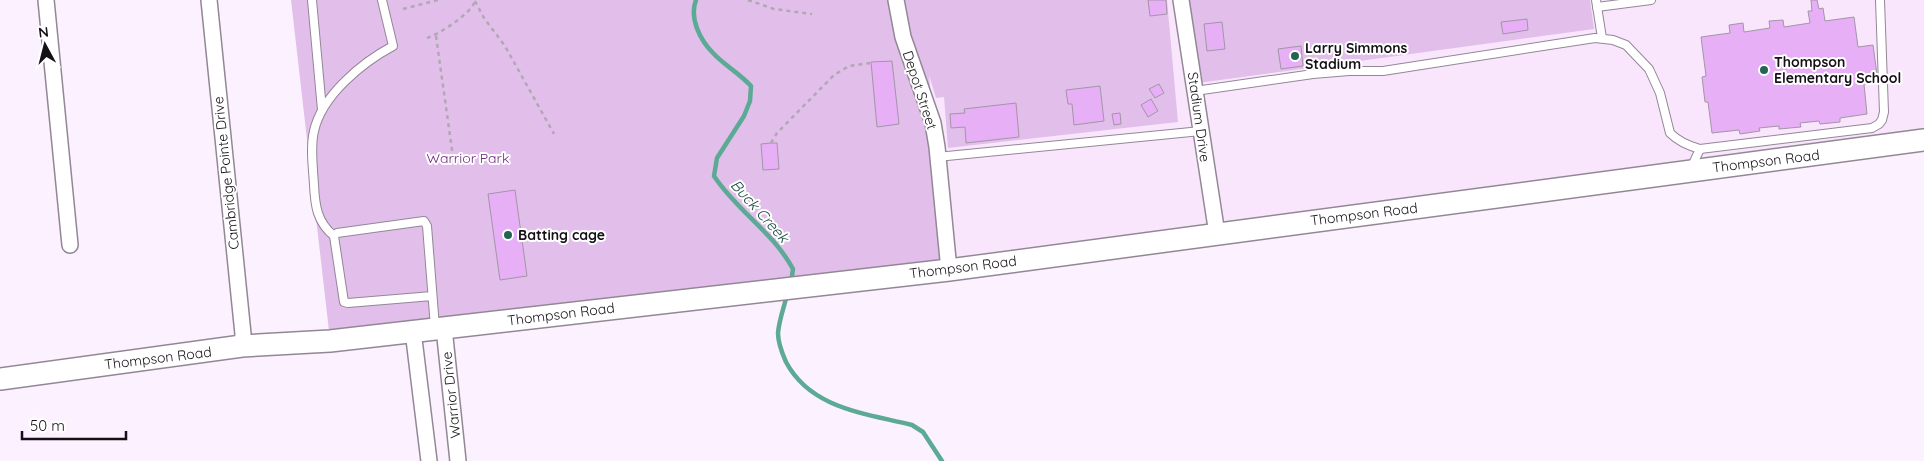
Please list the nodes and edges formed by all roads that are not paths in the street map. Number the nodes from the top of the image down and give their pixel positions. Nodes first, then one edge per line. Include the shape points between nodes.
1 (46, 0) edge
2 (209, 0) edge
3 (312, 0) edge
4 (382, 0) edge
5 (896, 0) edge
6 (1181, 0) edge
7 (1651, 0) edge
8 (1880, 0) edge
9 (1597, 3) edge
10 (1602, 38) junction
11 (1195, 91) junction
12 (322, 110) junction
13 (1201, 131) junction
14 (1924, 140) edge
15 (1700, 149) junction
16 (938, 158) junction
17 (1690, 171) junction
18 (1217, 234) junction
19 (334, 236) junction
20 (70, 245) dead end
21 (949, 270) junction
22 (432, 296) junction
23 (439, 329) junction
24 (413, 331) junction
25 (242, 346) junction
26 (0, 379) edge
27 (429, 461) edge
28 (458, 461) edge

1 - 20 street
2 - 25 street, Cambridge Pointe Drive
3 - 12 lane
4 - 12 lane via 393,46 355,72
5 - 16 street, Depot Street via 903,37 932,124
6 - 11 street, Stadium Drive
7 - 9 lane
8 - 15 lane via 1884,112 1879,124 1872,128
9 - 10 lane
10 - 11 lane via 1383,71 1349,71
10 - 15 lane via 1626,44 1649,70 1660,93 1670,132
11 - 13 street, Stadium Drive
12 - 19 lane via 311,145 315,204 321,221
13 - 16 lane
13 - 18 street, Stadium Drive
14 - 17 street, Thompson Road
15 - 17 lane
16 - 21 street, Depot Street
17 - 18 street, Thompson Road
18 - 21 street, Thompson Road
19 - 22 lane via 344,302
19 - 22 lane via 424,221
21 - 23 street, Thompson Road
22 - 23 lane
23 - 24 street, Thompson Road
23 - 28 street, Warrior Drive
24 - 25 street, Thompson Road
24 - 27 street
25 - 26 street, Thompson Road

